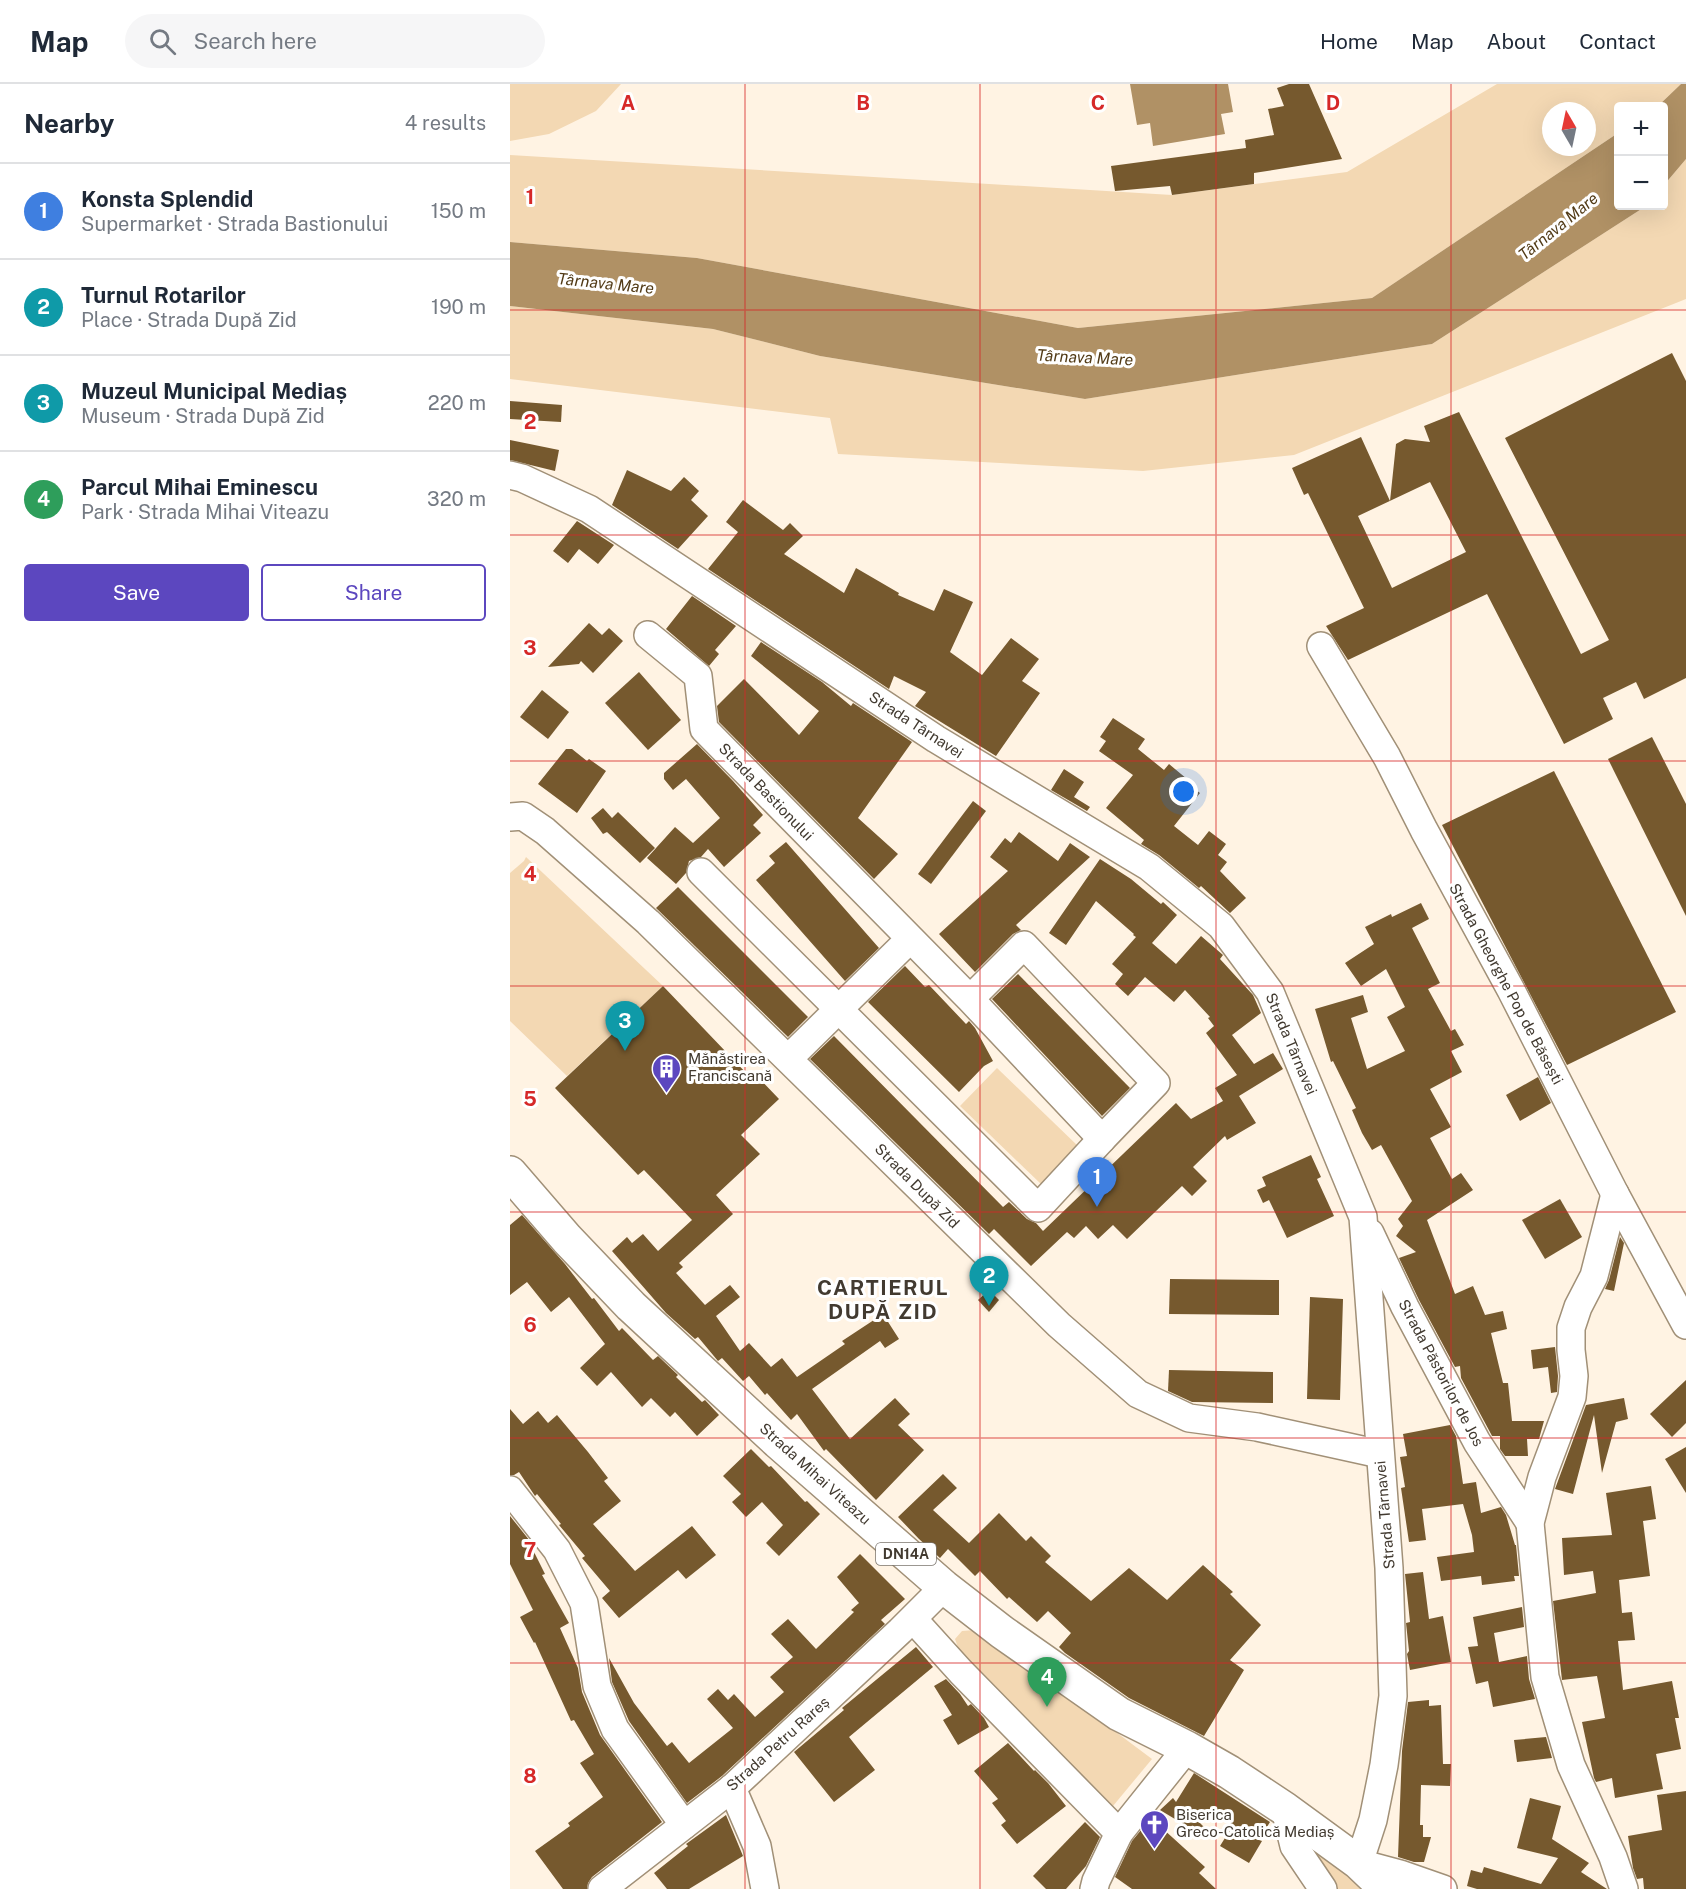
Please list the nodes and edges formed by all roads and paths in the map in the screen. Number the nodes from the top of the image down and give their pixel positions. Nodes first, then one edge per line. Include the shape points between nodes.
1 (510, 475) edge
2 (648, 635) dead end
3 (1321, 646) dead end
4 (510, 817) edge
5 (700, 872) dead end
6 (909, 940) junction
7 (970, 999) junction
8 (838, 1010) junction
9 (789, 1058) junction
10 (1102, 1139) junction
11 (510, 1173) edge
12 (1615, 1194) junction
13 (1363, 1217) junction
14 (1686, 1325) edge
15 (1380, 1454) junction
16 (1497, 1470) junction
17 (1542, 1477) junction
18 (510, 1490) edge
19 (1530, 1523) junction
20 (944, 1587) junction
21 (913, 1619) junction
22 (1187, 1748) junction
23 (732, 1788) junction
24 (1285, 1809) junction
25 (684, 1826) junction
26 (1119, 1833) junction
27 (1359, 1863) junction
28 (602, 1889) edge
29 (765, 1889) edge
30 (1094, 1889) edge
31 (1323, 1889) edge
32 (1386, 1889) edge
33 (1443, 1889) edge
34 (1624, 1889) edge

1 - 13 street, Strada Târnavei via 589,509 936,739 1149,867 1221,926 1270,992
2 - 6 street, Strada Bastionului via 698,676 704,729
3 - 12 street, Strada Gheorghe Pop de Băsești via 1387,757 1512,990
4 - 9 street, Strada După Zid via 523,816 545,831 648,922
5 - 8 street
6 - 7 street, Strada Bastionului
6 - 8 street
7 - 10 street, Strada Bastionului
7 - 10 street via 1024,945 1156,1083
8 - 9 street
8 - 10 street via 1038,1208
9 - 15 street, Strada După Zid via 1059,1325 1138,1394 1189,1419 1257,1427
11 - 20 main road, Strada Mihai Viteazu / DN14A via 631,1306
12 - 14 street, Strada Gheorghe Pop de Băsești
12 - 17 street, Strada Păstorilor de Jos via 1594,1276 1571,1328 1572,1397
13 - 15 street, Strada Târnavei
13 - 16 street, Strada Păstorilor de Jos via 1405,1307 1477,1442
15 - 27 street, Strada Târnavei via 1393,1696 1373,1820
16 - 17 street
16 - 19 street, Strada Păstorilor de Jos
17 - 19 street, Strada Păstorilor de Jos
18 - 25 street via 557,1550 584,1603 597,1686 615,1729
19 - 34 street, Strada Păstorilor de Jos via 1545,1677 1571,1765
20 - 21 street, Strada Petru Rareș
20 - 22 main road, Strada Mihai Viteazu / DN14A via 1119,1714
21 - 23 street, Strada Petru Rareș
21 - 26 street
22 - 24 main road, Strada Mihai Viteazu / DN14A
22 - 26 street
23 - 25 street, Strada Petru Rareș
23 - 29 street via 757,1846
24 - 27 main road, Strada Mihai Viteazu / DN14A
24 - 31 street via 1294,1846
25 - 28 street, Strada Petru Rareș
26 - 30 street
27 - 32 main road, DN14A
27 - 33 street

